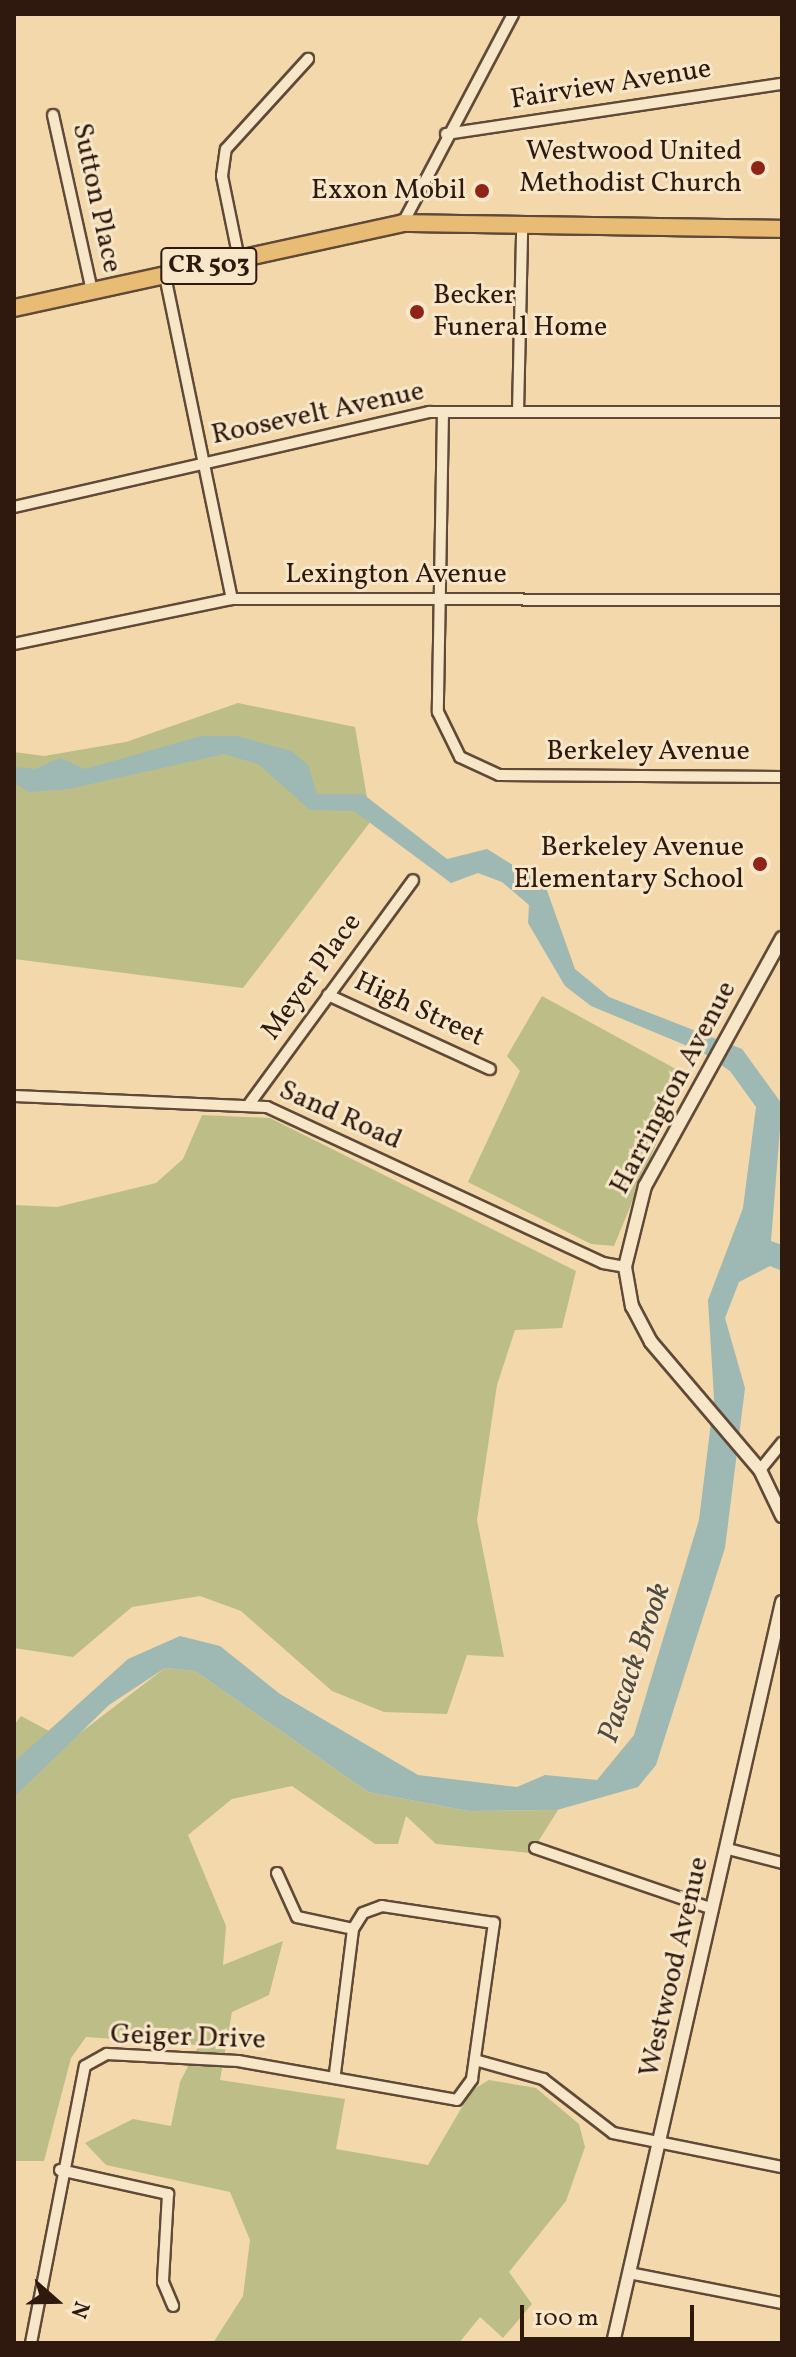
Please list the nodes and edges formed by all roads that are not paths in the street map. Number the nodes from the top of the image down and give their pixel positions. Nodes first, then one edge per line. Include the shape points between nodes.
1 (513, 14) edge
2 (308, 59) dead end
3 (782, 84) edge
4 (53, 115) dead end
5 (446, 134) junction
6 (403, 223) junction
7 (782, 229) edge
8 (522, 230) junction
9 (239, 259) junction
10 (165, 276) junction
11 (92, 291) junction
12 (14, 308) edge
13 (443, 412) junction
14 (518, 412) junction
15 (782, 412) edge
16 (204, 463) junction
17 (14, 507) edge
18 (232, 599) junction
19 (440, 599) junction
20 (782, 600) edge
21 (14, 644) edge
22 (782, 777) edge
23 (413, 880) dead end
24 (782, 938) edge
25 (328, 995) junction
26 (490, 1069) dead end
27 (14, 1096) edge
28 (250, 1103) junction
29 (625, 1267) junction
30 (782, 1443) edge
31 (760, 1470) junction
32 (781, 1507) edge
33 (782, 1602) edge
34 (535, 1848) dead end
35 (728, 1849) junction
36 (782, 1863) edge
37 (277, 1873) dead end
38 (713, 1909) junction
39 (353, 1929) junction
40 (475, 2060) junction
41 (335, 2073) junction
42 (658, 2142) junction
43 (782, 2167) edge
44 (60, 2170) junction
45 (629, 2273) junction
46 (782, 2303) edge
47 (173, 2306) dead end
48 (31, 2343) edge
49 (613, 2343) edge

1 - 5 street
2 - 9 street via 226,149 222,176
3 - 5 street, Fairview Avenue
4 - 11 street, Sutton Place
5 - 6 street
6 - 8 main road, CR 503
6 - 9 main road, CR 503
7 - 8 main road, CR 503
8 - 14 street
9 - 10 main road, CR 503
10 - 11 main road, CR 503
10 - 16 street
11 - 12 main road, CR 503
13 - 14 street, Roosevelt Avenue
13 - 16 street, Roosevelt Avenue
13 - 19 street, Berkeley Avenue
14 - 15 street, Roosevelt Avenue
16 - 17 street, Roosevelt Avenue
16 - 18 street
18 - 19 street, Lexington Avenue
18 - 21 street, Lexington Avenue
19 - 20 street, Lexington Avenue
19 - 22 street, Berkeley Avenue via 444,734 471,766 514,775
23 - 25 street, Meyer Place
24 - 29 street, Harrington Avenue via 639,1199
25 - 26 street, High Street
25 - 28 street, Meyer Place
27 - 28 street, Sand Road
28 - 29 street, Sand Road via 603,1263
29 - 31 street via 639,1321
30 - 31 street
31 - 32 street
33 - 35 street, Westwood Avenue
34 - 38 street
35 - 36 street
35 - 38 street, Westwood Avenue
37 - 39 street via 297,1917
38 - 42 street, Westwood Avenue
39 - 40 street, Geiger Drive via 363,1913 382,1906 494,1923
39 - 41 street
40 - 41 street, Geiger Drive via 465,2091 444,2102
40 - 42 street via 543,2079 613,2133
41 - 44 street, Geiger Drive via 100,2056 85,2066
42 - 43 street
42 - 45 street, Westwood Avenue
44 - 47 street via 168,2194 163,2282
44 - 48 street, Geiger Drive
45 - 46 street
45 - 49 street, Westwood Avenue

